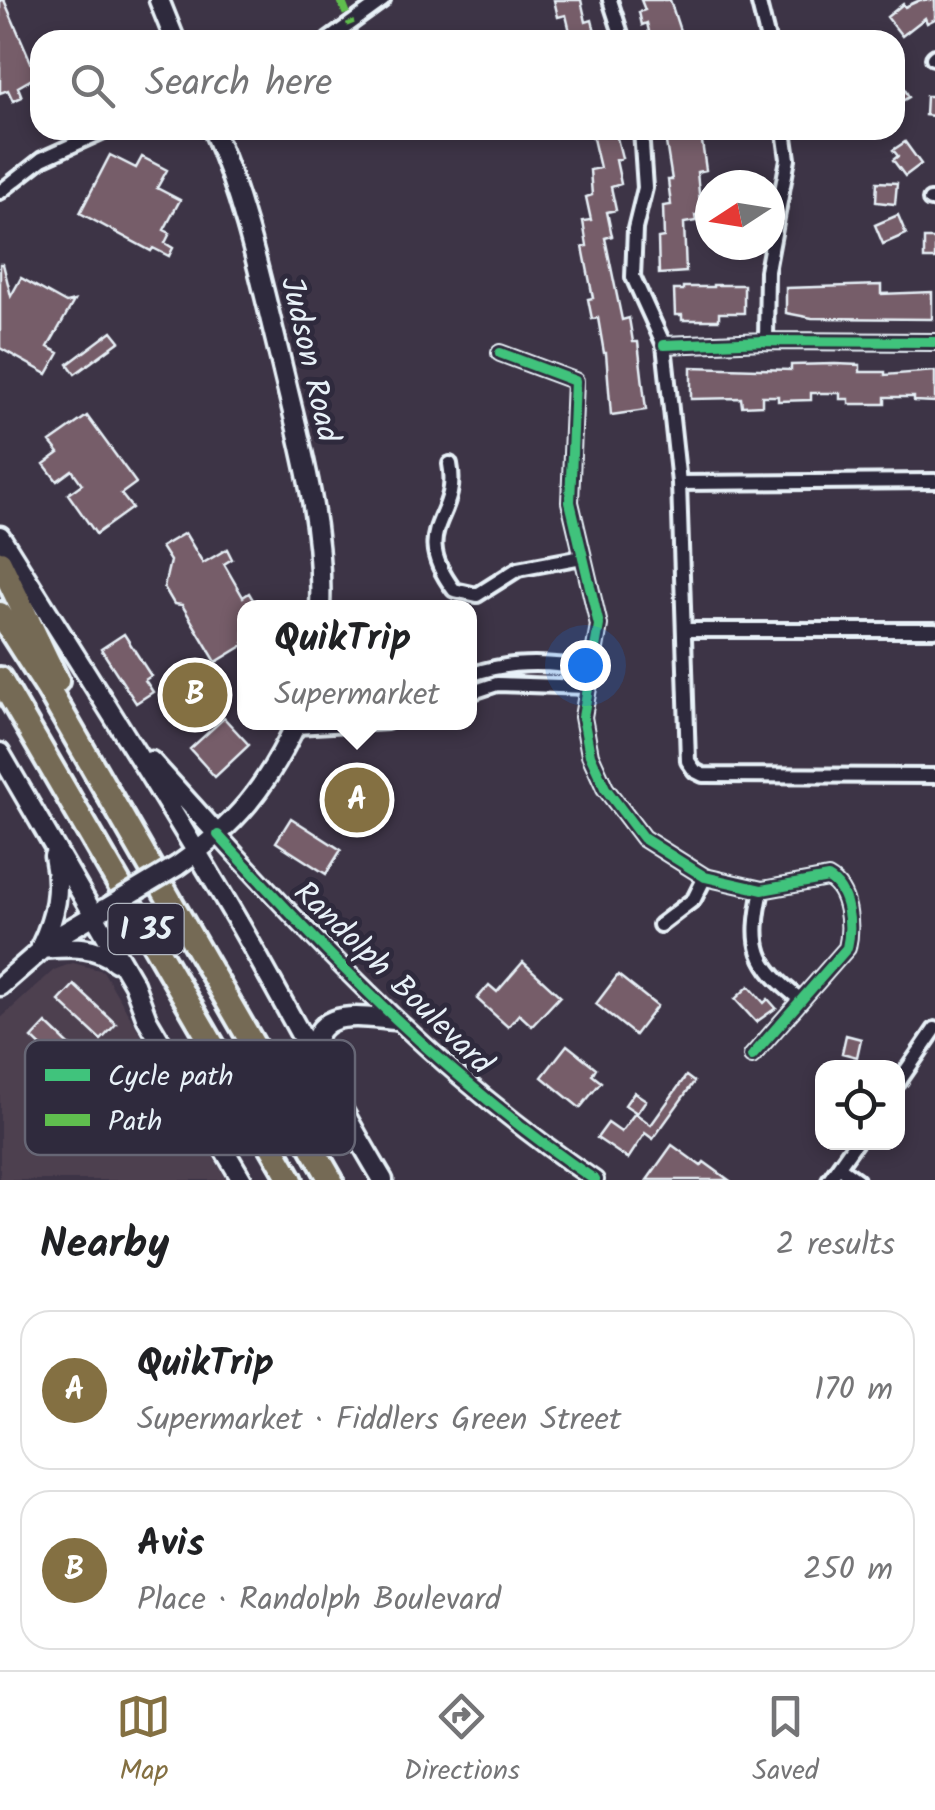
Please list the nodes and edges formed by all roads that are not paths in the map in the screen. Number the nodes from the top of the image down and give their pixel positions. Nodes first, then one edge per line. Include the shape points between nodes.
1 (159, 0) edge
2 (382, 0) edge
3 (610, 0) edge
4 (758, 0) edge
5 (171, 30) edge
6 (342, 30) edge
7 (620, 30) edge
8 (766, 30) edge
9 (82, 140) edge
10 (217, 140) edge
11 (642, 140) edge
12 (785, 140) edge
13 (0, 192) edge
14 (766, 341) junction
15 (935, 342) edge
16 (664, 345) junction
17 (500, 353) dead end
18 (450, 464) dead end
19 (935, 480) edge
20 (680, 483) junction
21 (0, 536) edge
22 (582, 558) junction
23 (0, 562) edge
24 (320, 600) edge
25 (0, 614) edge
26 (684, 630) junction
27 (935, 630) edge
28 (592, 670) junction
29 (477, 672) edge
30 (0, 679) edge
31 (588, 688) junction
32 (477, 691) edge
33 (121, 727) junction
34 (294, 730) edge
35 (0, 753) edge
36 (935, 776) edge
37 (112, 802) junction
38 (218, 835) junction
39 (51, 840) junction
40 (196, 853) junction
41 (704, 877) junction
42 (762, 890) junction
43 (100, 911) junction
44 (660, 925) dead end
45 (40, 950) junction
46 (124, 968) junction
47 (0, 986) edge
48 (801, 1000) junction
49 (394, 1020) junction
50 (935, 1029) edge
51 (159, 1040) edge
52 (210, 1040) edge
53 (249, 1040) edge
54 (302, 1040) edge
55 (315, 1040) edge
56 (752, 1056) dead end
57 (905, 1073) edge
58 (355, 1132) edge
59 (850, 1150) edge
60 (227, 1155) edge
61 (276, 1155) edge
62 (316, 1155) edge
63 (838, 1167) junction
64 (242, 1180) edge
65 (291, 1180) edge
66 (330, 1180) edge
67 (383, 1180) edge
68 (595, 1180) edge
69 (829, 1180) edge
70 (857, 1180) edge

1 - 5 main road
2 - 6 street
3 - 7 street
4 - 8 street
9 - 13 street
10 - 24 main road, Judson Road via 244,214 307,472
11 - 16 street via 645,188 634,277
12 - 14 street via 788,159 767,272
14 - 15 street
14 - 16 street
16 - 20 street
17 - 22 street via 575,381 569,488
18 - 22 street via 454,481 434,541 441,572 454,590 478,595 518,569
19 - 20 street
20 - 26 street
21 - 33 main road
22 - 28 street via 600,626
23 - 37 highway
25 - 37 highway, I 35
26 - 27 street
26 - 36 street via 688,762 695,772
28 - 29 street via 526,663
28 - 31 street
30 - 52 highway, I 35
31 - 32 street via 497,684
31 - 41 street via 584,732 605,788 644,838
33 - 38 main road, Randolph Boulevard
33 - 40 main road
34 - 38 main road via 271,775
35 - 39 main road
37 - 53 highway, I 35
38 - 40 main road
38 - 49 street, Randolph Boulevard
39 - 43 main road
39 - 45 main road via 57,906
40 - 43 main road, bridge
40 - 54 main road
41 - 42 street
41 - 44 street via 694,899
42 - 48 street via 756,933 762,964
42 - 48 street via 828,878 836,883 851,931 847,948
43 - 45 main road
43 - 46 main road
45 - 46 main road via 103,951
45 - 47 main road
46 - 51 main road
48 - 56 street
49 - 55 main road via 334,1019
49 - 68 street, Randolph Boulevard
50 - 57 street
58 - 67 main road
59 - 63 street
60 - 64 main road
61 - 65 highway, I 35
62 - 66 highway, I 35
63 - 69 street
63 - 70 street

